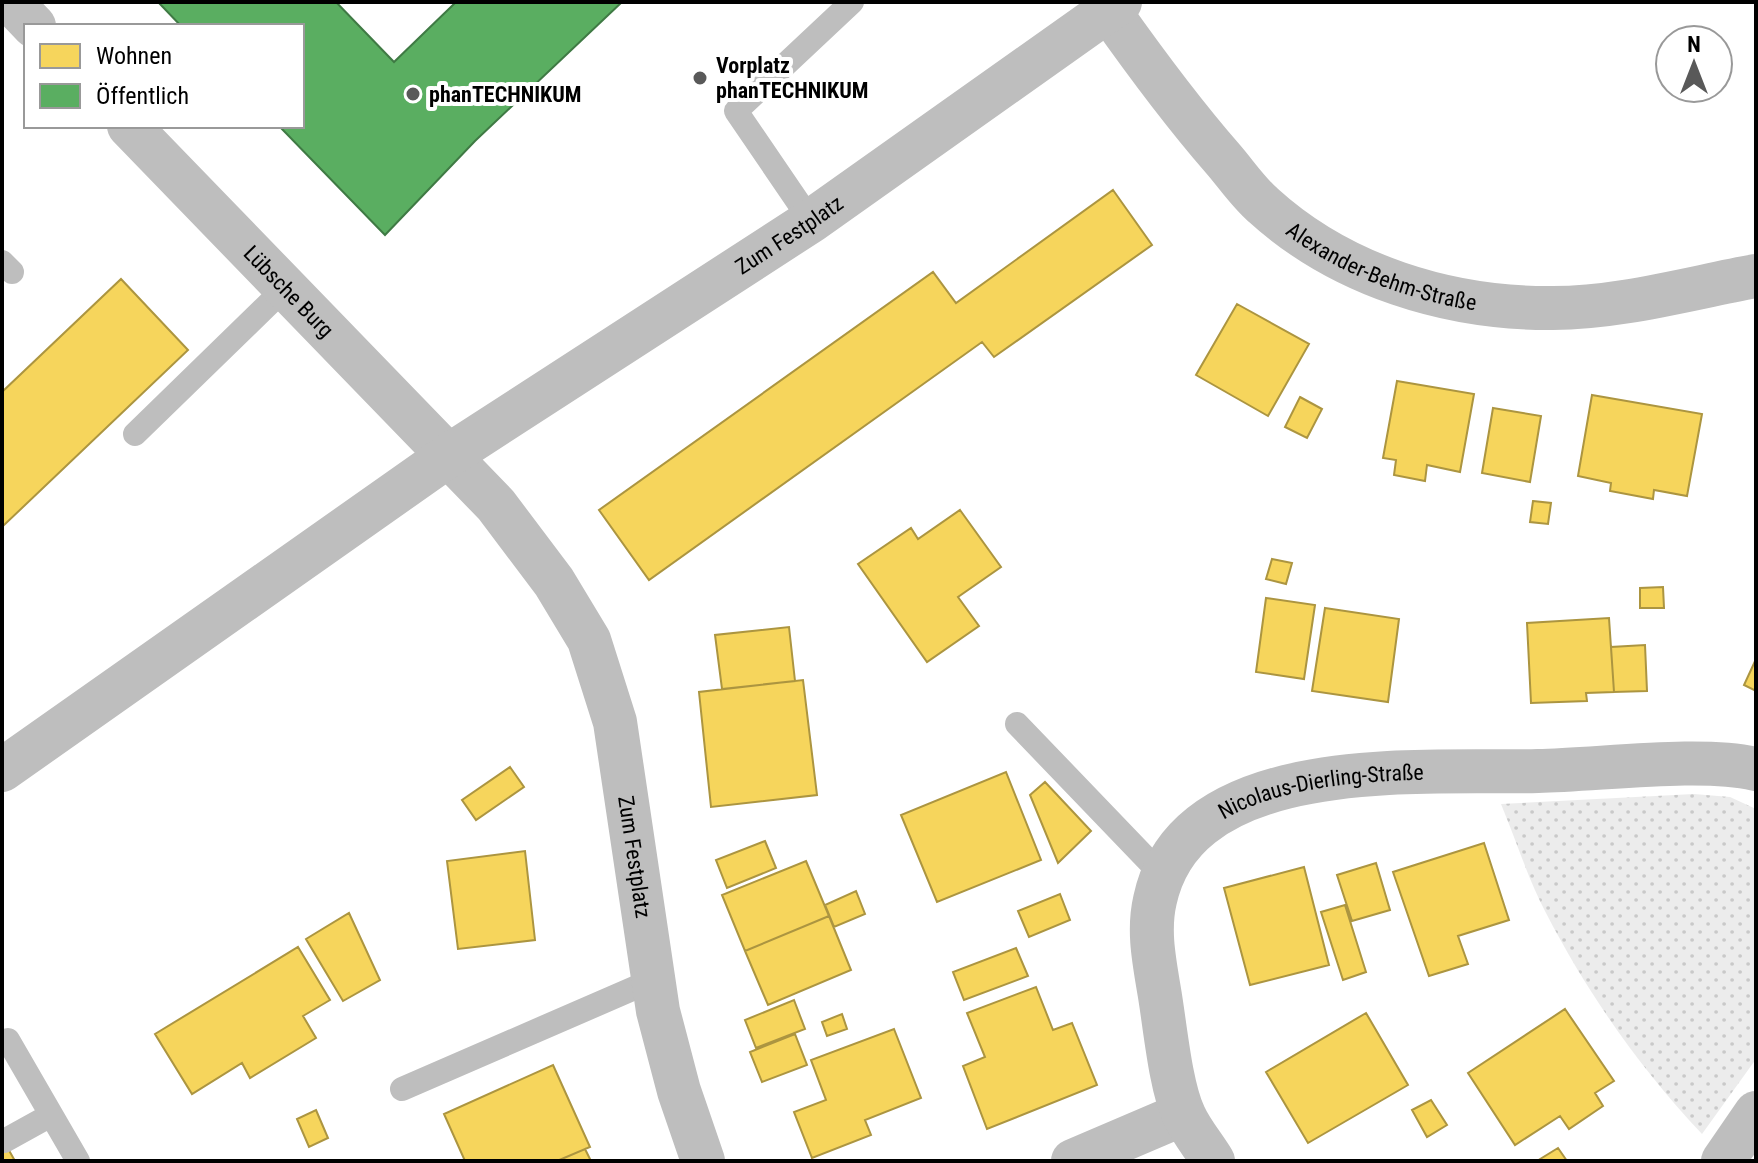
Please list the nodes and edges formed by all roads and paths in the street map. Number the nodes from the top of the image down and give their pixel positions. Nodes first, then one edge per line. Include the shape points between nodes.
1 (12, 2) edge
2 (852, 2) edge
3 (1114, 6) edge
4 (32, 24) edge
5 (131, 128) edge
6 (811, 221) junction
7 (1756, 276) edge
8 (284, 289) junction
9 (135, 434) dead end
10 (448, 456) junction
11 (1017, 724) dead end
12 (1756, 769) edge
13 (2, 770) edge
14 (1163, 876) junction
15 (653, 980) junction
16 (8, 1040) dead end
17 (402, 1089) dead end
18 (1756, 1113) edge
19 (1183, 1114) junction
20 (51, 1115) junction
21 (4, 1141) dead end
22 (78, 1161) edge
23 (703, 1161) edge
24 (1073, 1161) edge
25 (1213, 1161) edge
26 (1723, 1161) edge

1 - 4 street
2 - 6 lane via 736,111
3 - 6 street, Zum Festplatz
3 - 7 street, Alexander-Behm-Straße via 1188,118 1262,205 1309,240 1377,277 1454,300 1553,308
5 - 8 street, Lübsche Burg
6 - 10 street, Zum Festplatz
8 - 9 lane
8 - 10 street, Lübsche Burg
10 - 13 street, Zum Festplatz
10 - 15 street, Zum Festplatz via 520,534 589,640 615,722
11 - 14 lane
12 - 14 street, Nicolaus-Dierling-Straße via 1388,774 1278,786 1235,801 1206,821
14 - 19 street, Nicolaus-Dierling-Straße via 1151,941
15 - 17 lane
15 - 23 street, Zum Festplatz via 679,1091
16 - 20 lane
18 - 26 street
19 - 24 street
19 - 25 street, Nicolaus-Dierling-Straße
20 - 21 lane
20 - 22 lane

